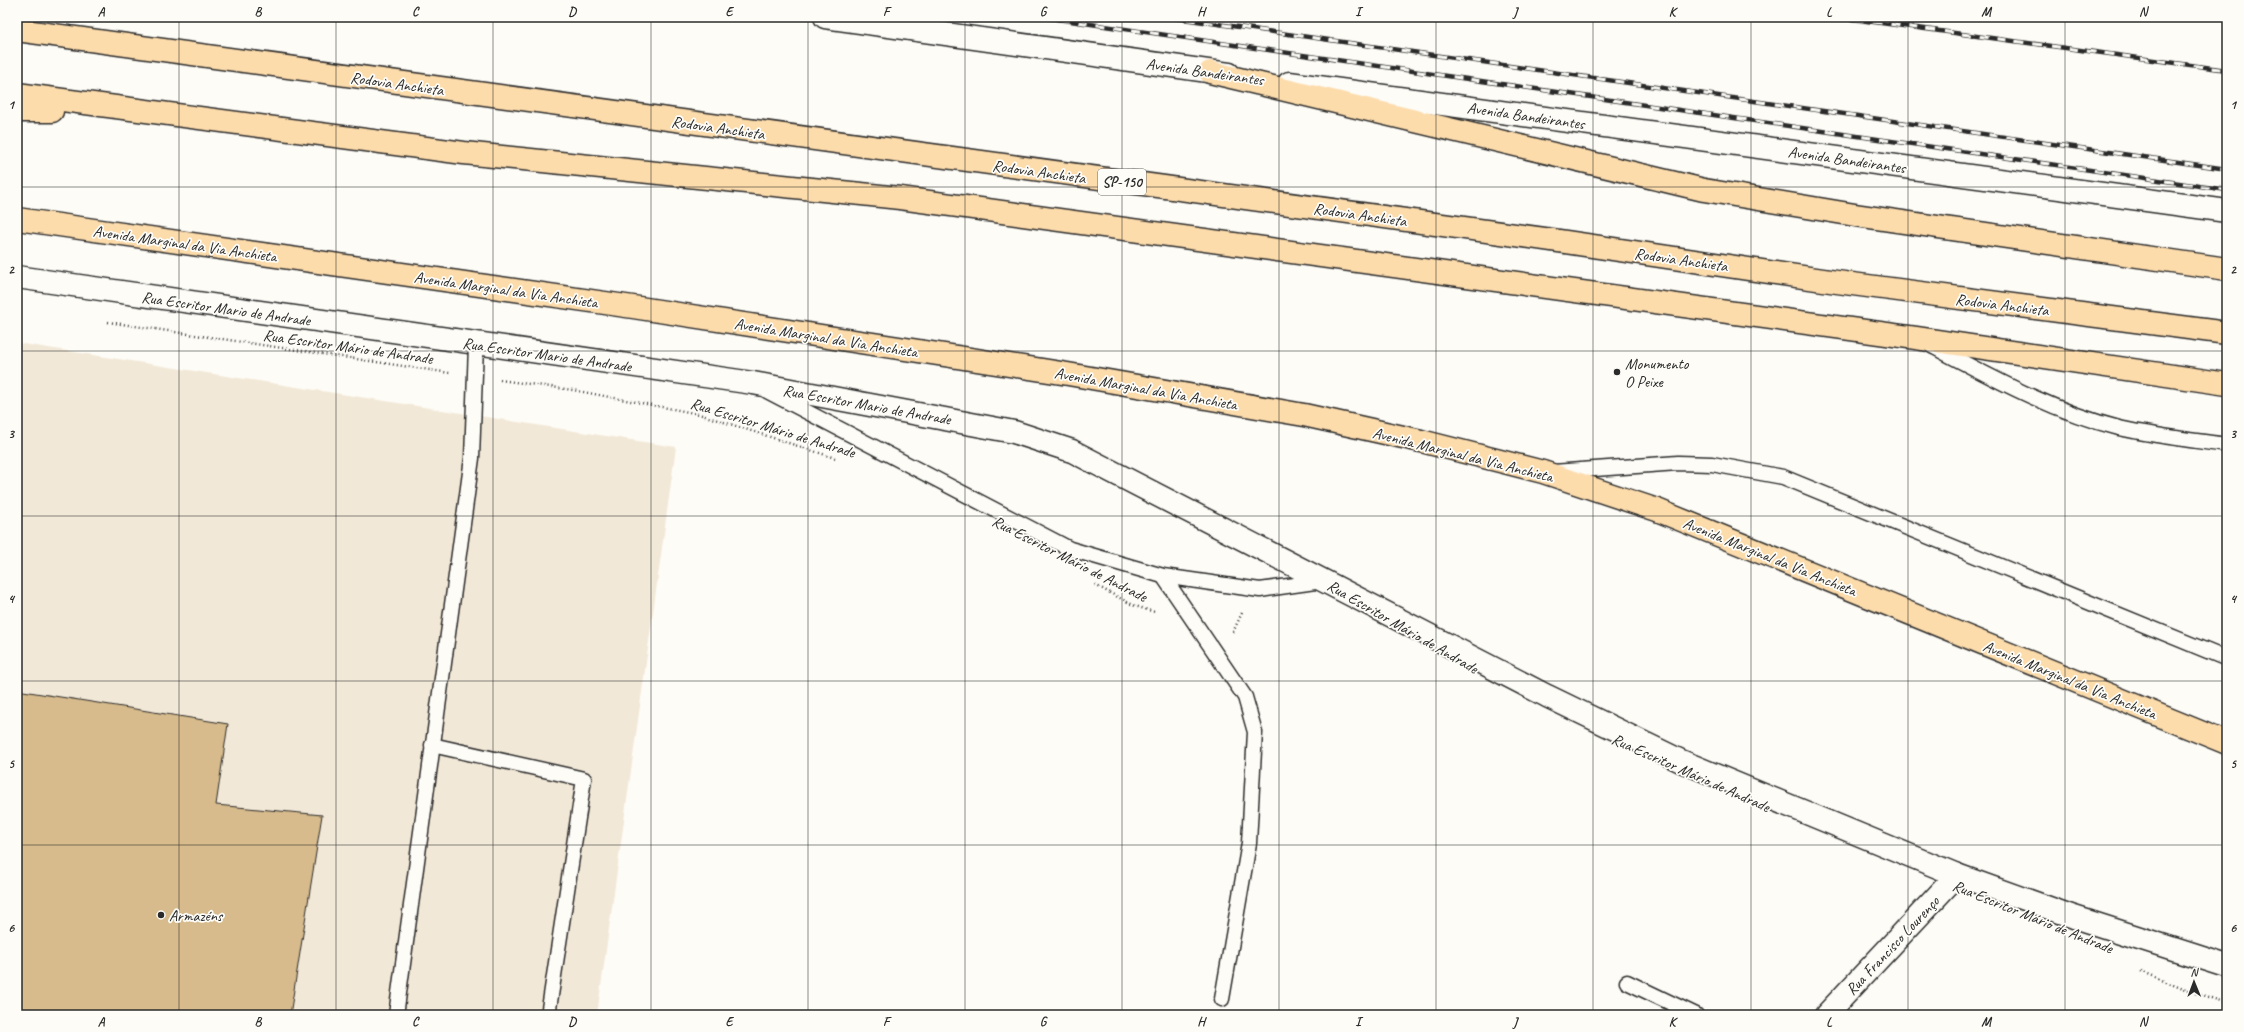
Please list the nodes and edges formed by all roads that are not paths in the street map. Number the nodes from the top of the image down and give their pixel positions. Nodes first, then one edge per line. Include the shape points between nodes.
1 (825, 17) edge
2 (17, 30) edge
3 (1210, 72) junction
4 (17, 94) edge
5 (17, 110) edge
6 (138, 111) junction
7 (2227, 212) edge
8 (17, 219) edge
9 (2227, 269) edge
10 (17, 277) edge
11 (2227, 333) edge
12 (1916, 338) junction
13 (476, 345) junction
14 (753, 383) junction
15 (2227, 384) edge
16 (2227, 445) edge
17 (1543, 472) junction
18 (1163, 576) junction
19 (1323, 580) junction
20 (2227, 659) edge
21 (2227, 743) edge
22 (432, 745) junction
23 (1957, 875) junction
24 (2227, 966) edge
25 (1627, 982) dead end
26 (1222, 999) dead end
27 (396, 1015) edge
28 (548, 1015) edge
29 (1696, 1015) edge
30 (1826, 1015) edge

1 - 3 main road, Avenida Bandeirantes
2 - 11 main road, Rodovia Anchieta / SP-150 via 1536,238 1837,282
3 - 7 main road, Avenida Bandeirantes
3 - 9 main road via 1704,190 1855,215
4 - 6 main road
5 - 6 main road
6 - 12 main road via 464,153 908,199
8 - 17 main road, Avenida Marginal da Via Anchieta via 633,307 1068,374 1304,415
10 - 13 main road, Rua Escritor Mario de Andrade
12 - 15 main road
12 - 16 lane via 2031,397 2083,417 2154,435
13 - 14 main road, Rua Escritor Mario de Andrade
13 - 22 lane via 472,458
14 - 18 lane via 1070,549
14 - 19 main road, Rua Escritor Mario de Andrade via 1007,431 1072,451
17 - 20 lane via 1678,463 1712,464 1783,477
17 - 21 main road, Avenida Marginal da Via Anchieta via 1657,510
18 - 19 lane via 1260,590
18 - 26 lane via 1245,697 1255,732 1249,843
19 - 23 main road via 1547,696 1681,761
22 - 27 lane
22 - 28 lane via 584,779
23 - 24 main road via 2074,917
23 - 30 main road, Rua Francisco Lourenço
25 - 29 lane

